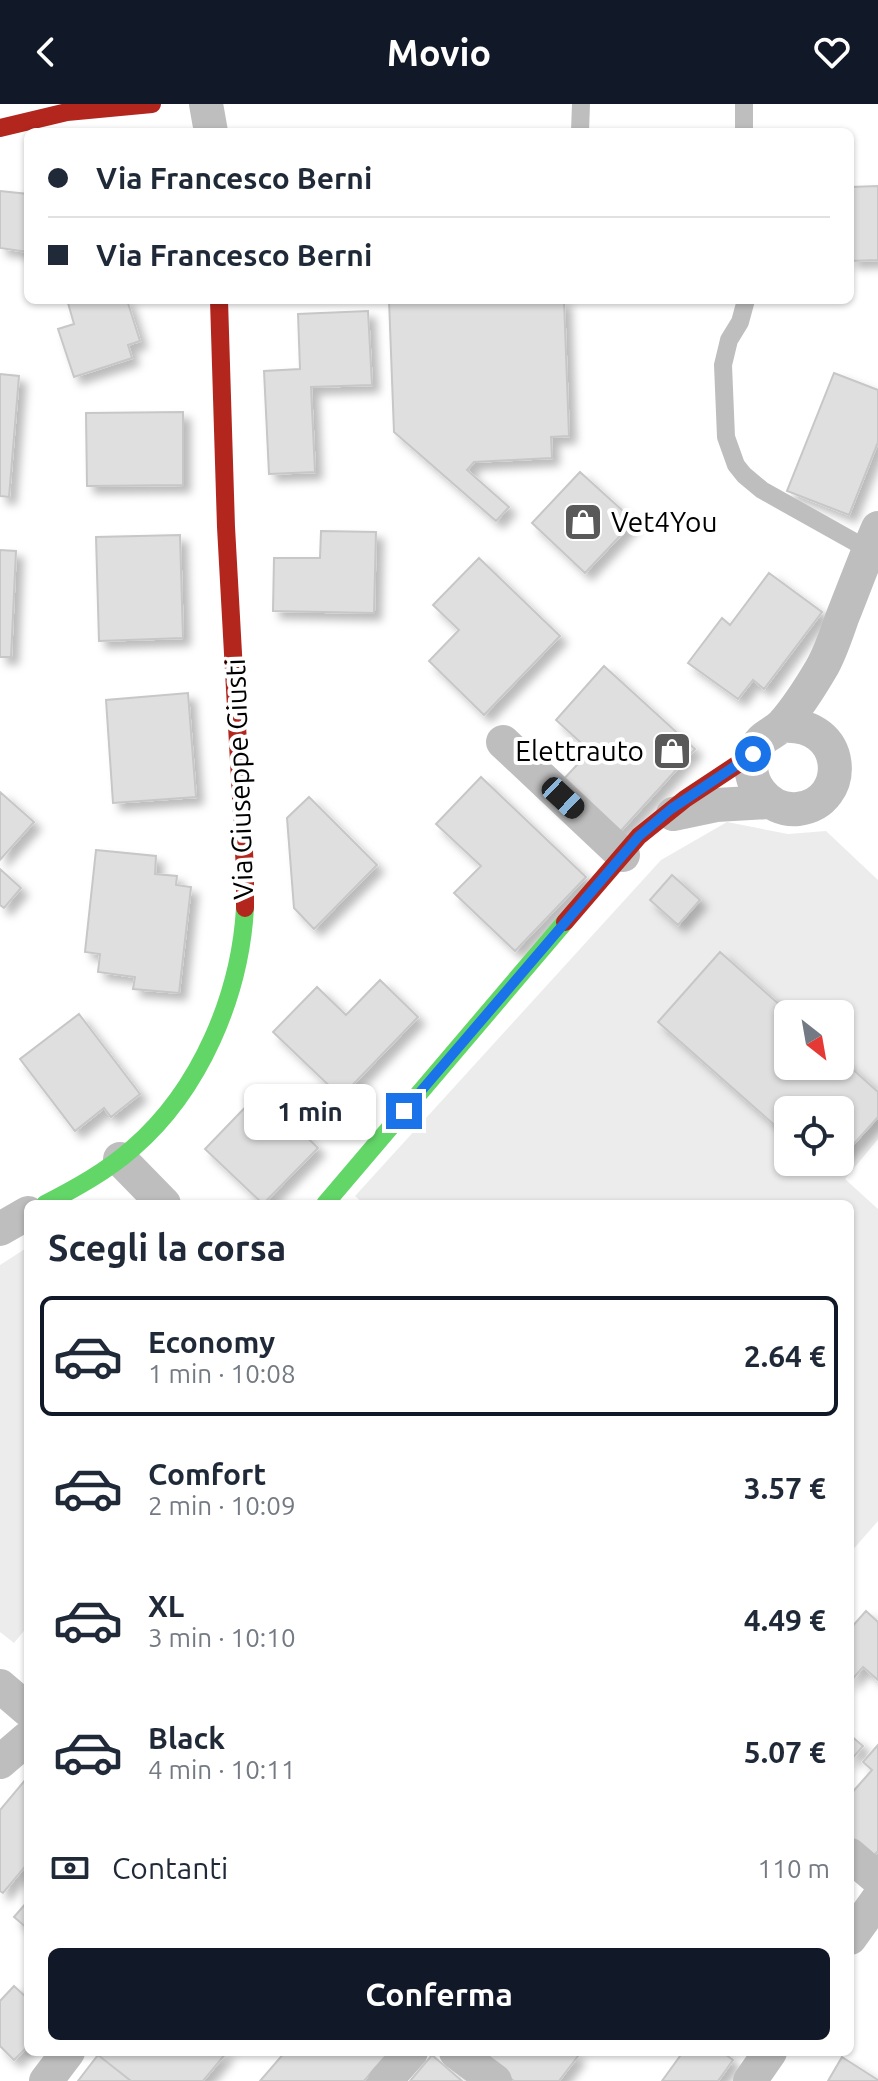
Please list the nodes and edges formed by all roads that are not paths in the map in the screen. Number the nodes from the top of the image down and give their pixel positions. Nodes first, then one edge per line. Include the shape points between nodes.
1 (152, 104) edge
2 (206, 104) edge
3 (581, 104) edge
4 (744, 104) edge
5 (0, 106) edge
6 (67, 112) junction
7 (0, 128) edge
8 (210, 128) edge
9 (580, 128) edge
10 (744, 128) edge
11 (219, 304) edge
12 (745, 304) edge
13 (873, 539) edge
14 (822, 667) junction
15 (781, 726) junction
16 (821, 735) junction
17 (503, 742) dead end
18 (753, 754) junction
19 (769, 802) junction
20 (657, 820) junction
21 (623, 855) junction
22 (120, 1159) junction
23 (65, 1200) edge
24 (160, 1200) edge
25 (328, 1200) edge
26 (24, 1215) edge
27 (0, 1229) edge
28 (0, 1686) edge
29 (24, 1707) edge
30 (24, 1741) edge
31 (0, 1762) edge
32 (854, 1858) edge
33 (878, 1879) edge
34 (878, 1899) edge
35 (854, 1932) edge
36 (65, 2056) edge
37 (407, 2056) edge
38 (461, 2056) edge
39 (767, 2056) edge
40 (46, 2081) edge
41 (385, 2081) edge
42 (495, 2081) edge
43 (750, 2081) edge

1 - 6 street
2 - 8 street
3 - 9 lane
4 - 10 lane
5 - 6 street
6 - 7 street
11 - 22 street, Via Giuseppe Giusti via 245,847 243,930 231,986 204,1054 169,1111
12 - 13 lane via 723,365 726,437 736,465 762,490
13 - 14 street
14 - 15 street
14 - 16 street
15 - 16 street via 809,728
15 - 18 street via 769,732
16 - 19 street via 835,759 831,787 810,806 782,808
17 - 21 street
18 - 19 street via 753,781
18 - 20 street
19 - 20 street via 716,805
20 - 21 street
21 - 25 street
22 - 23 street, Via Giuseppe Giusti
22 - 24 street
26 - 27 street
28 - 29 street
30 - 31 street
32 - 33 street
34 - 35 street
36 - 40 street
37 - 41 street
38 - 42 street
39 - 43 street

